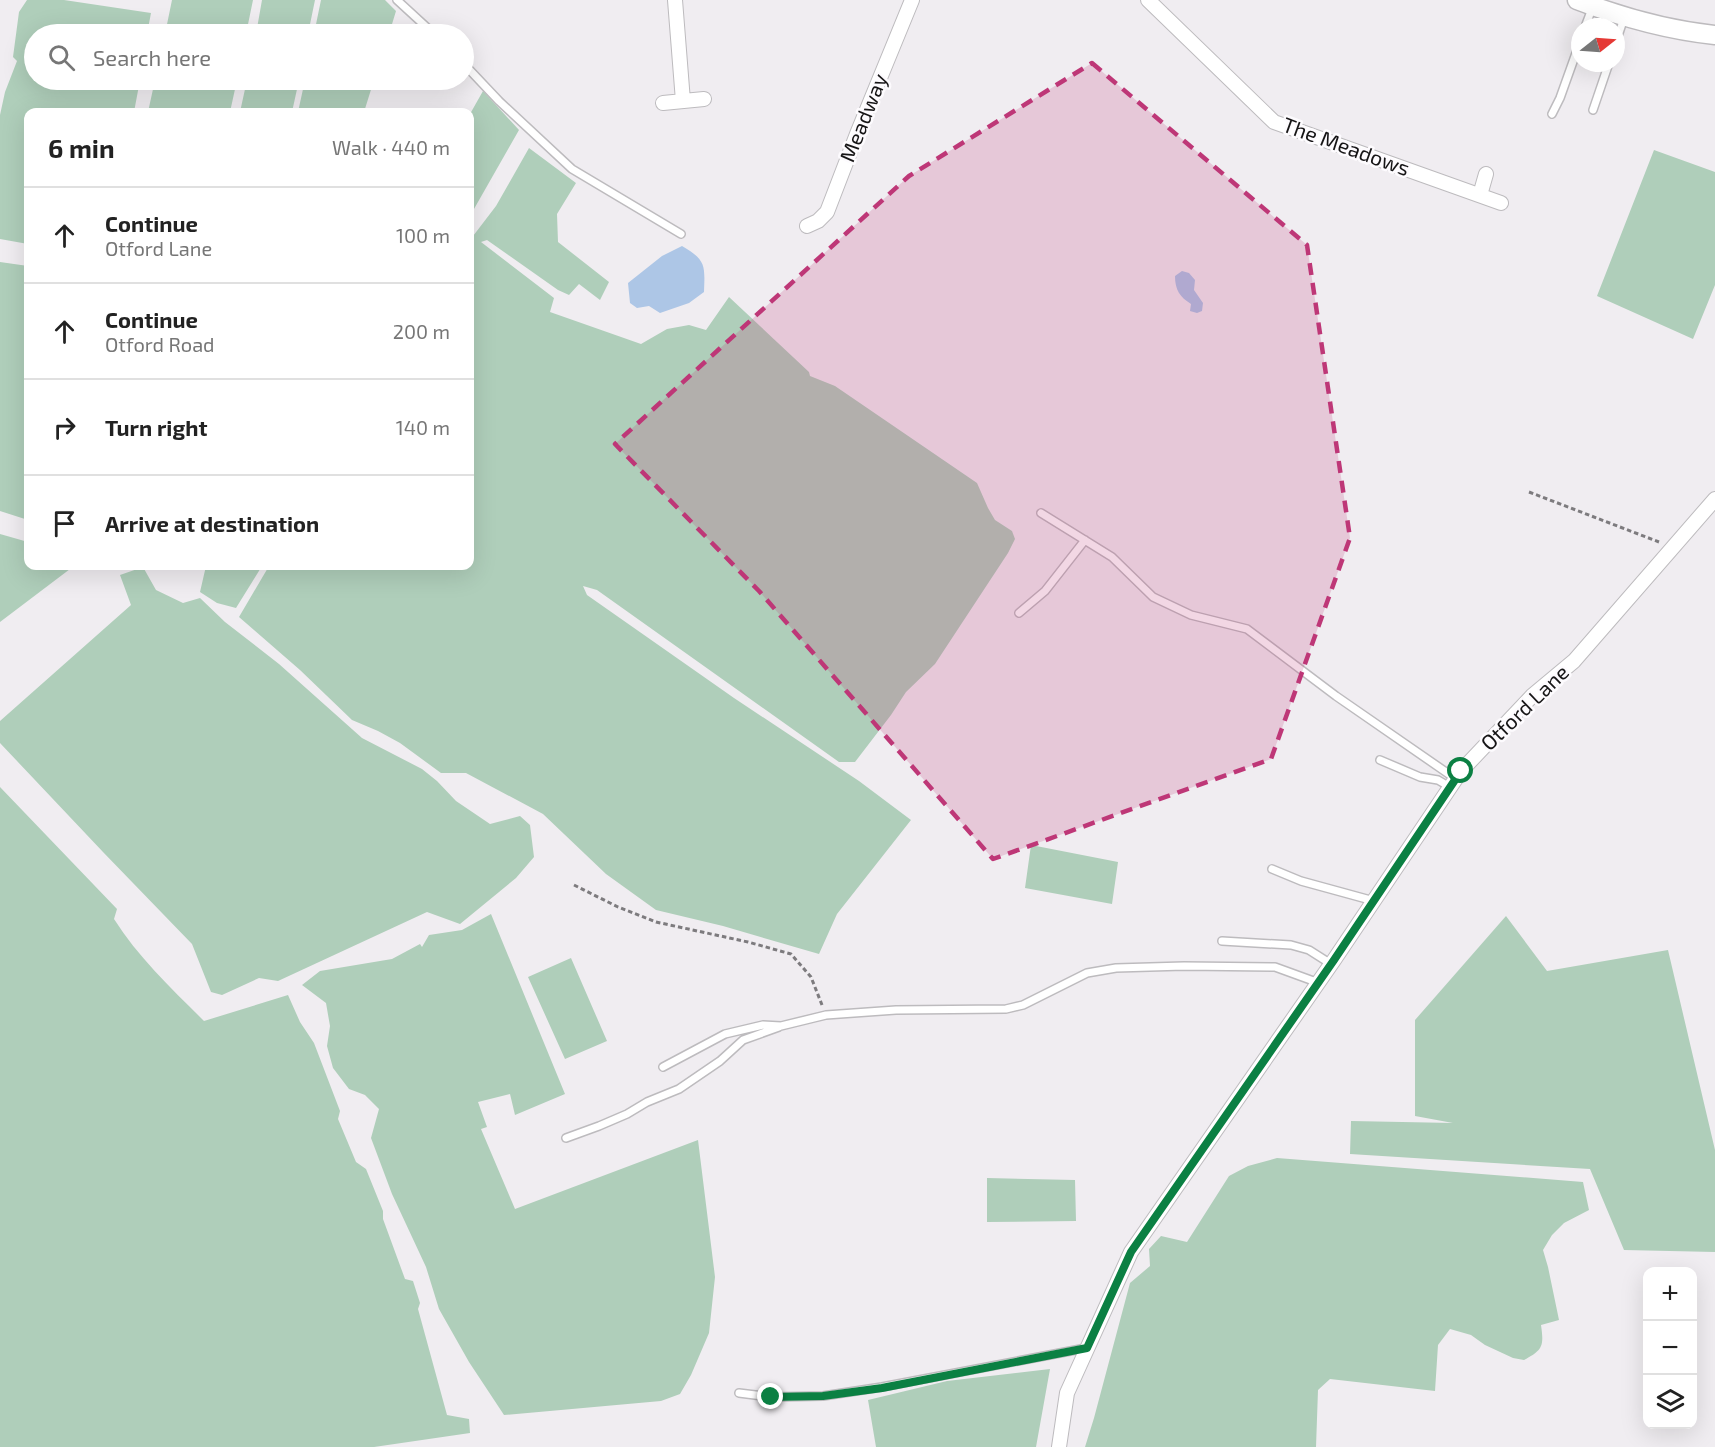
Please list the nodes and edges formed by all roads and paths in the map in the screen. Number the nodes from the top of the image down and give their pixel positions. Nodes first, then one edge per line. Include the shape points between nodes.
1 (397, 0) edge
2 (675, 0) edge
3 (912, 0) edge
4 (1148, 0) edge
5 (1585, 3) edge
6 (1625, 16) joint
7 (423, 24) edge
8 (1715, 35) edge
9 (1571, 67) edge
10 (1606, 72) edge
11 (474, 74) edge
12 (704, 99) dead end
13 (684, 101) junction
14 (663, 103) dead end
15 (1593, 110) dead end
16 (1552, 114) dead end
17 (1486, 174) dead end
18 (1480, 195) junction
19 (1501, 203) dead end
20 (807, 226) dead end
21 (681, 234) dead end
22 (1529, 492) dead end
23 (1715, 499) edge
24 (1041, 513) dead end
25 (1085, 540) junction
26 (1672, 547) junction
27 (1019, 613) dead end
28 (1380, 760) dead end
29 (1453, 783) junction
30 (1272, 869) dead end
31 (574, 885) dead end
32 (1374, 901) junction
33 (1222, 941) dead end
34 (1333, 962) junction
35 (1318, 983) junction
36 (826, 1015) junction
37 (781, 1026) junction
38 (663, 1067) dead end
39 (566, 1138) dead end
40 (1087, 1348) junction
41 (739, 1393) dead end
42 (1059, 1447) edge

1 - 7 lane
2 - 13 street
3 - 20 street, Meadway via 827,212
4 - 18 street, The Meadows via 1274,122
5 - 6 street
6 - 8 street
9 - 16 lane
10 - 15 lane
11 - 21 lane via 572,169
12 - 13 street
13 - 14 street
17 - 18 street
18 - 19 street, The Meadows
22 - 26 path
23 - 26 street, Otford Lane
24 - 25 lane
25 - 27 lane via 1045,591
25 - 29 lane via 1112,557 1153,597 1191,615 1247,629
26 - 29 street, Otford Lane via 1574,661 1532,696
28 - 29 lane via 1420,777
29 - 32 street, Otford Lane
30 - 32 lane
31 - 36 path via 656,922 791,954 811,977
32 - 34 street, Otford Lane
33 - 34 lane via 1291,945
34 - 35 street, Otford Lane
35 - 36 lane via 1275,967 1116,968 1087,973 1023,1005 1006,1009
35 - 40 street, Otford Lane via 1131,1252
36 - 37 lane
37 - 38 lane via 763,1025 725,1035
37 - 39 lane via 743,1040 679,1089
40 - 41 lane via 823,1396
40 - 42 street, Otford Lane via 1067,1393

